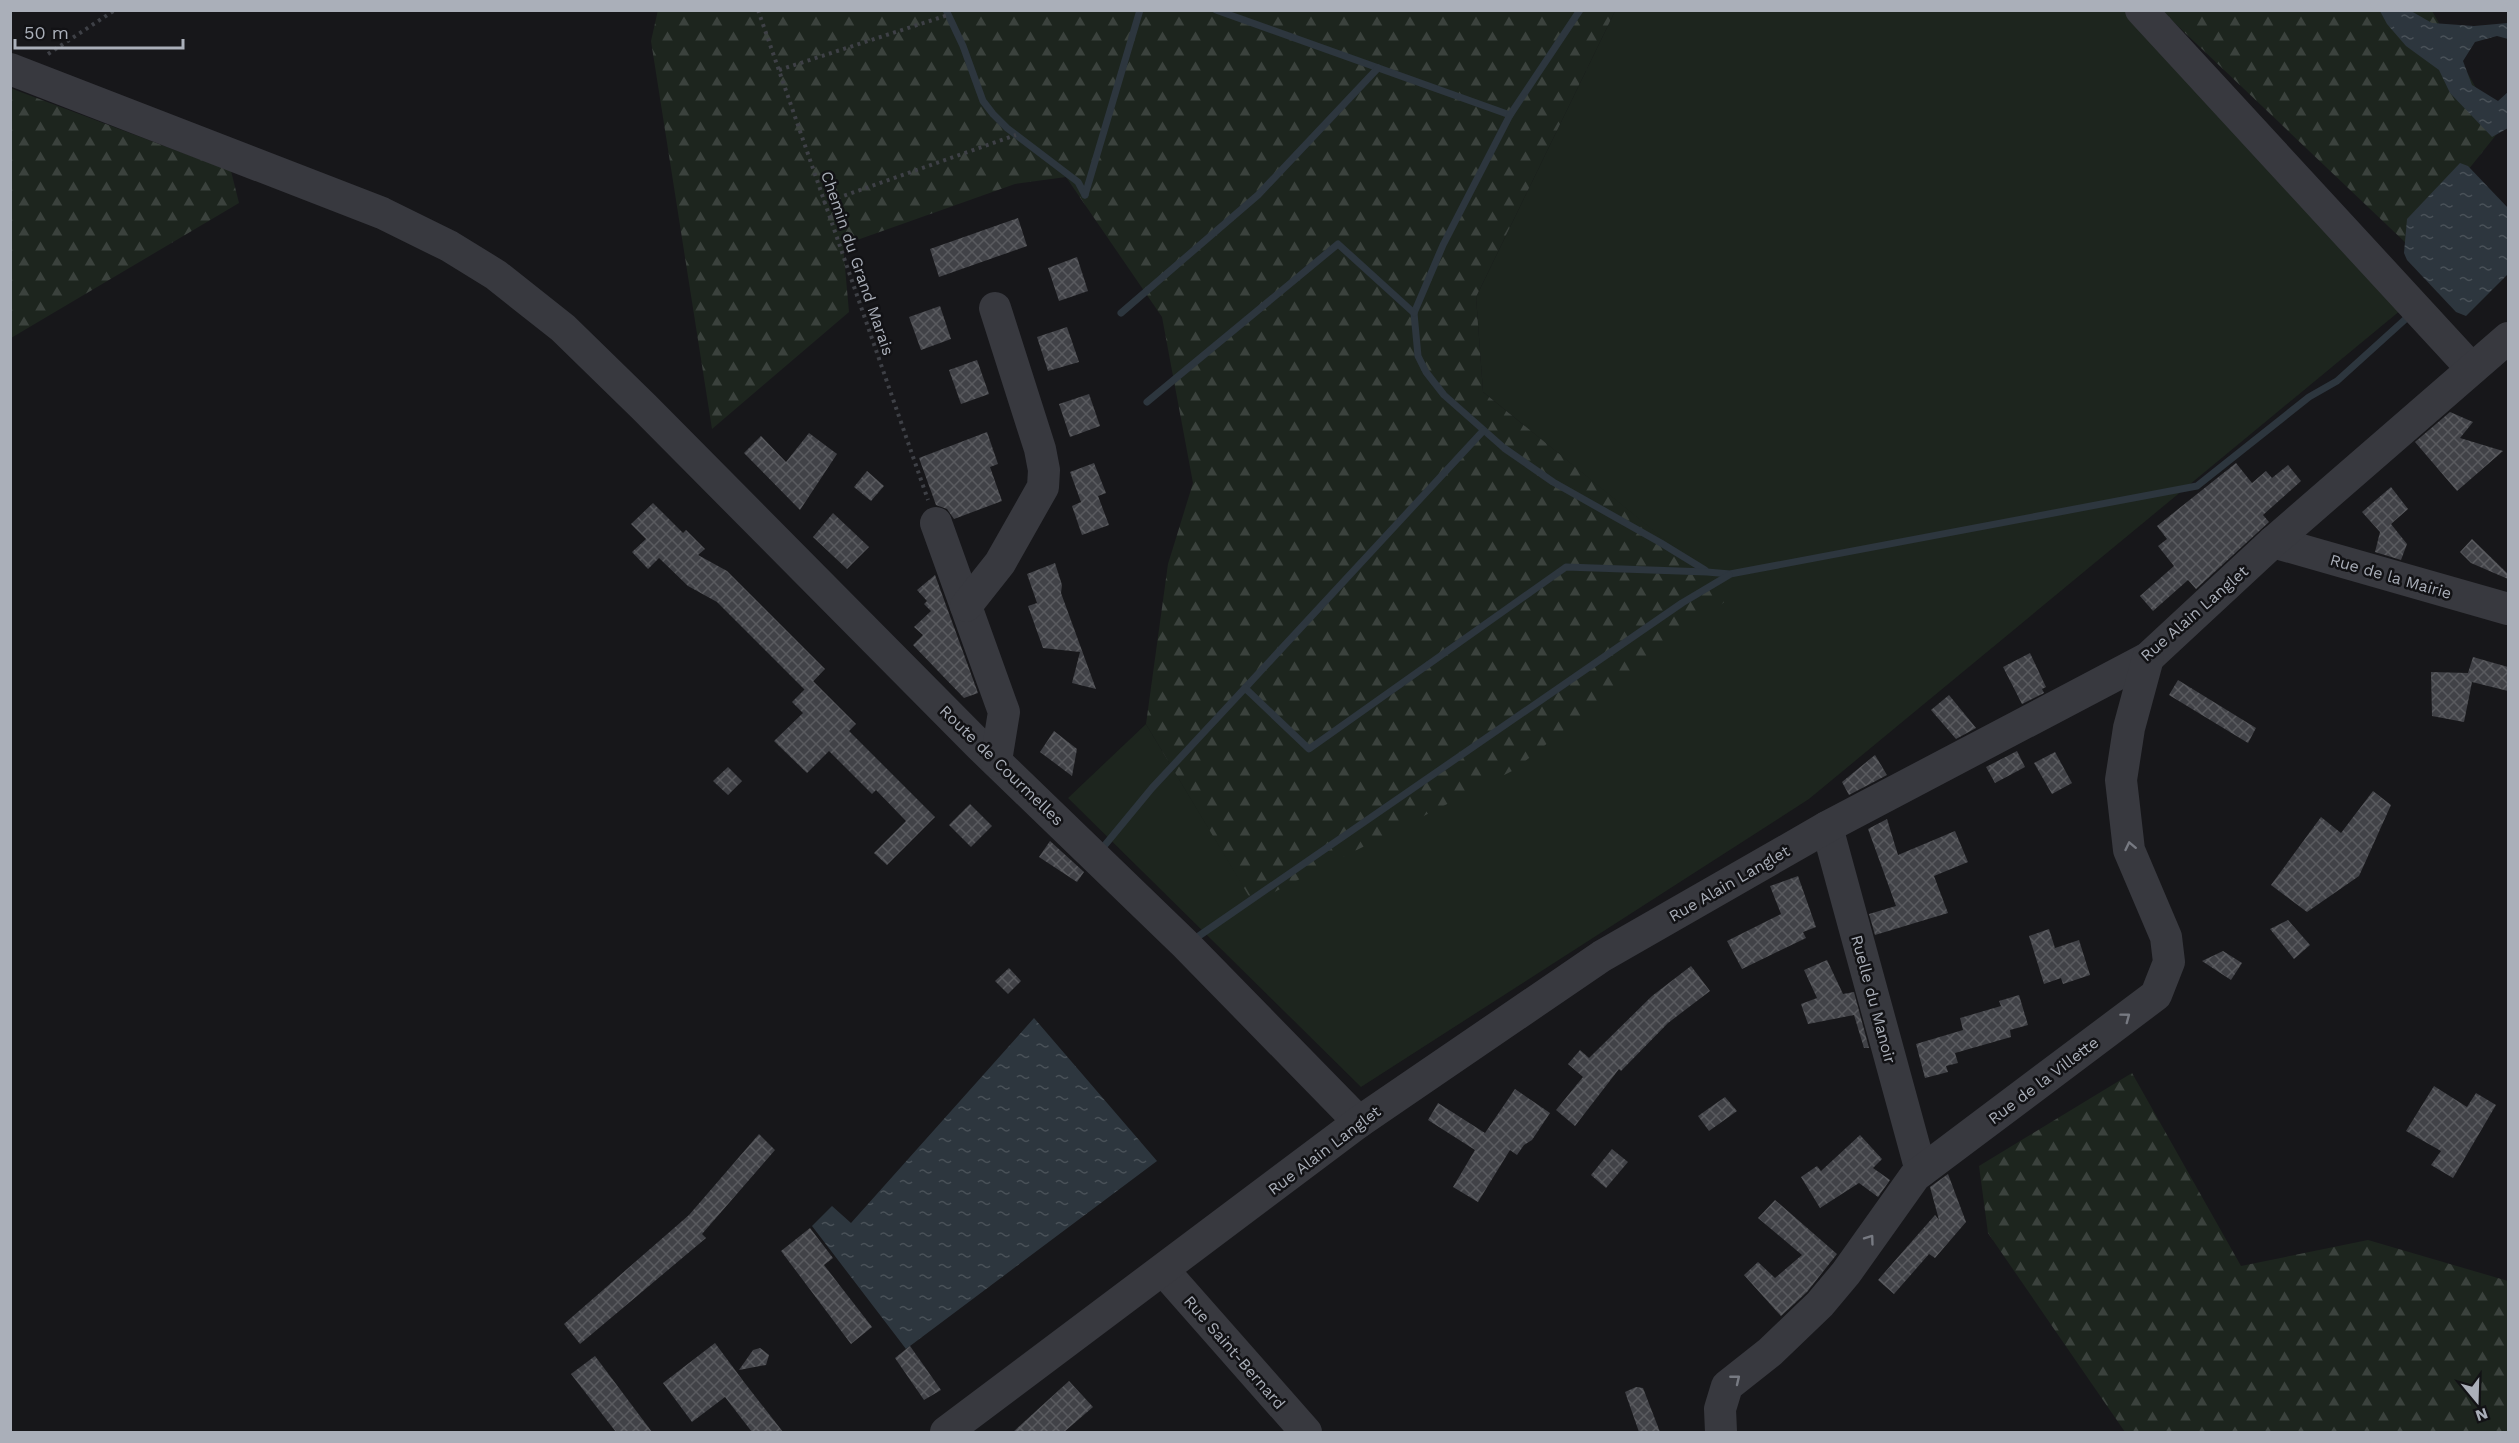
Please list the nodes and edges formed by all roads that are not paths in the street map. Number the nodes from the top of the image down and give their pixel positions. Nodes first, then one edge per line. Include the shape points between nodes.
1 (2141, 10) edge
2 (16, 71) edge
3 (995, 308) dead end
4 (2508, 338) edge
5 (2472, 369) junction
6 (936, 523) road end
7 (2273, 542) junction
8 (966, 606) junction
9 (2508, 609) edge
10 (2148, 658) junction
11 (996, 761) junction
12 (1827, 827) junction
13 (1359, 1122) junction
14 (1921, 1171) junction
15 (1164, 1271) junction
16 (946, 1432) edge
17 (1306, 1432) edge
18 (1721, 1432) edge

1 - 5 street
2 - 11 street, Route de Courmelles via 382,213 449,246 496,275 563,328
3 - 8 street via 1040,449 1043,487 1000,563
4 - 5 street, Rue Alain Langlet
5 - 7 street, Rue Alain Langlet
6 - 8 street
7 - 9 street, Rue de la Mairie
7 - 10 street, Rue Alain Langlet
8 - 11 street via 1004,712
10 - 12 street, Rue Alain Langlet
14 -> 10 street, Rue de la Villette via 2156,995 2169,962 2166,937 2129,850 2121,780 2129,728
11 - 13 street, Route de Courmelles via 1183,942
12 - 13 street, Rue Alain Langlet via 1602,956
12 - 14 street, Ruelle du Manoir
13 - 15 street, Rue Alain Langlet
18 -> 14 street, Rue de la Villette via 1720,1409 1727,1386 1820,1304
15 - 16 street, Rue Alain Langlet
15 - 17 street, Rue Saint-Bernard

